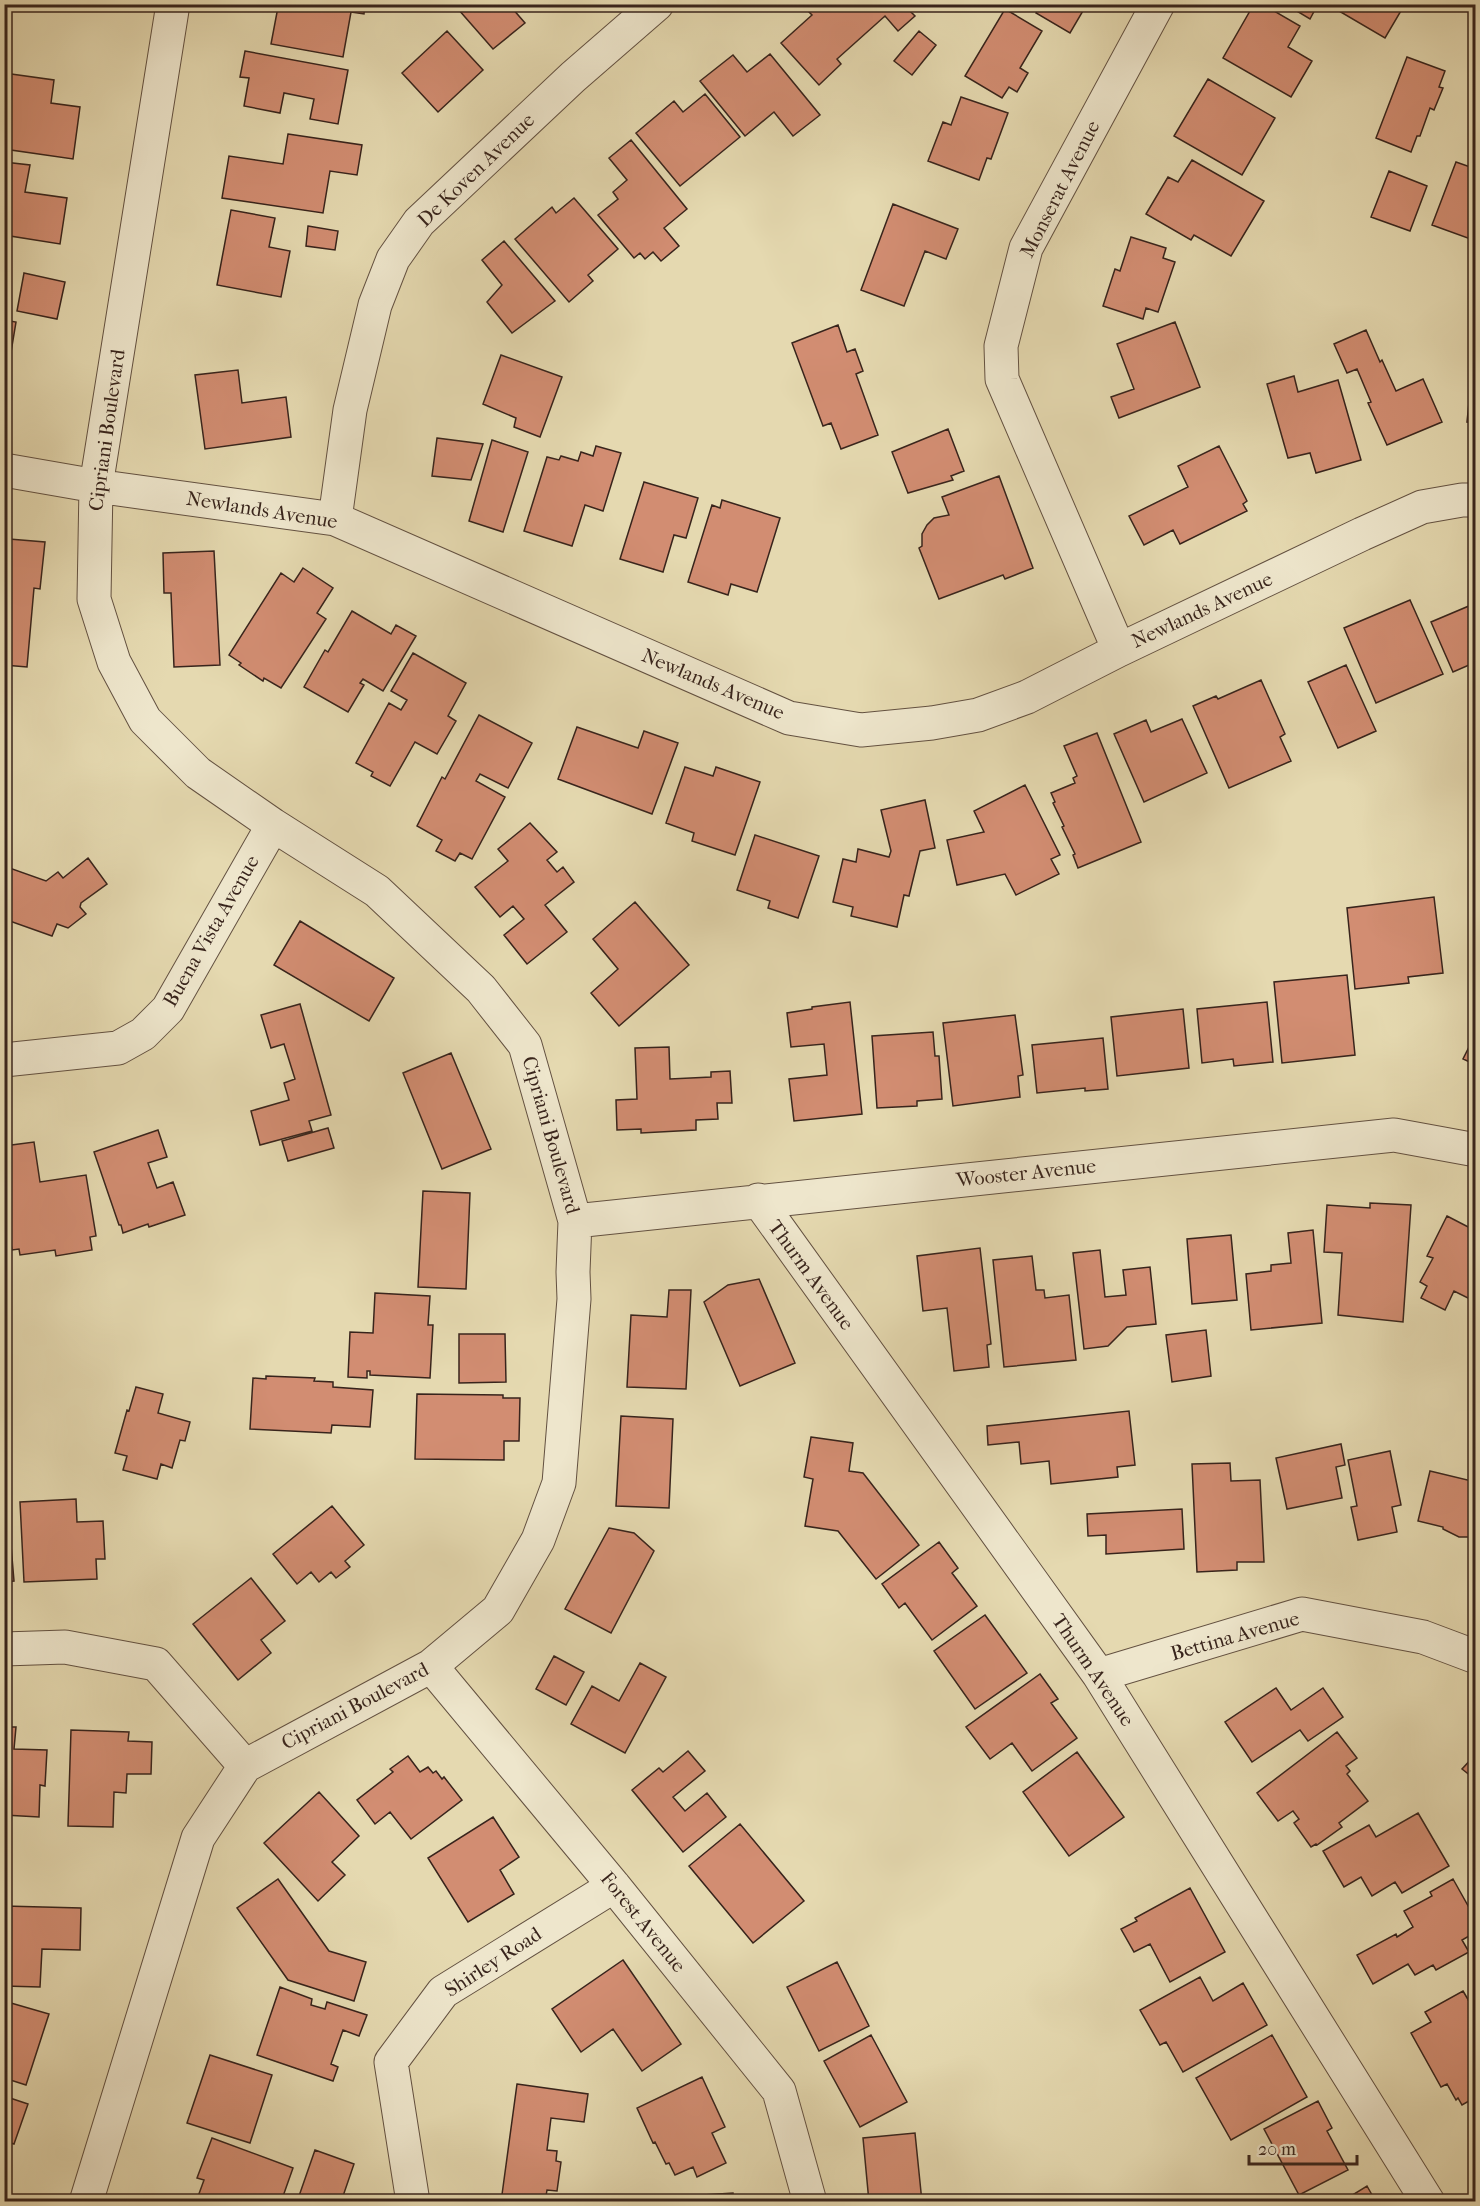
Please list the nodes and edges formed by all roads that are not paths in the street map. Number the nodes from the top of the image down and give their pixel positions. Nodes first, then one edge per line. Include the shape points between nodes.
1 (173, 4) edge
2 (657, 4) edge
3 (1158, 4) edge
4 (4, 470) edge
5 (96, 486) junction
6 (1476, 500) edge
7 (335, 519) junction
8 (1119, 650) junction
9 (273, 825) junction
10 (4, 1060) edge
11 (1476, 1150) edge
12 (758, 1200) junction
13 (575, 1221) junction
14 (4, 1649) edge
15 (1476, 1657) edge
16 (431, 1666) junction
17 (1099, 1675) junction
18 (245, 1766) junction
19 (614, 1886) junction
20 (86, 2202) edge
21 (413, 2202) edge
22 (810, 2202) edge
23 (1428, 2202) edge

1 - 5 street, Cipriani Boulevard
2 - 7 street, De Koven Avenue via 419,222 393,259 375,305 350,410
3 - 8 street, Monserat Avenue via 1026,248 1001,346 1002,379
4 - 5 street, Newlands Avenue
5 - 7 street, Newlands Avenue
5 - 9 street, Cipriani Boulevard via 94,599 126,686 145,720 198,773
6 - 8 street, Newlands Avenue via 1422,507
7 - 8 street, Newlands Avenue via 789,718 861,730 978,715 1027,697
9 - 10 street, Buena Vista Avenue via 168,1009 143,1034 118,1048
9 - 13 street, Cipriani Boulevard via 377,891 481,989 525,1045
11 - 12 street, Wooster Avenue via 1394,1135
12 - 13 street, Wooster Avenue
12 - 17 street, Thurm Avenue
13 - 16 street, Cipriani Boulevard via 573,1311 559,1483 538,1540 498,1610
14 - 18 street via 65,1647 156,1664
15 - 17 street, Bettina Avenue via 1423,1637 1302,1614
16 - 18 street, Cipriani Boulevard
16 - 19 street, Forest Avenue
17 - 23 street, Thurm Avenue
18 - 20 street, Cipriani Boulevard via 198,1838
19 - 21 street, Shirley Road via 442,1992 391,2062
19 - 22 street, Forest Avenue via 779,2091

